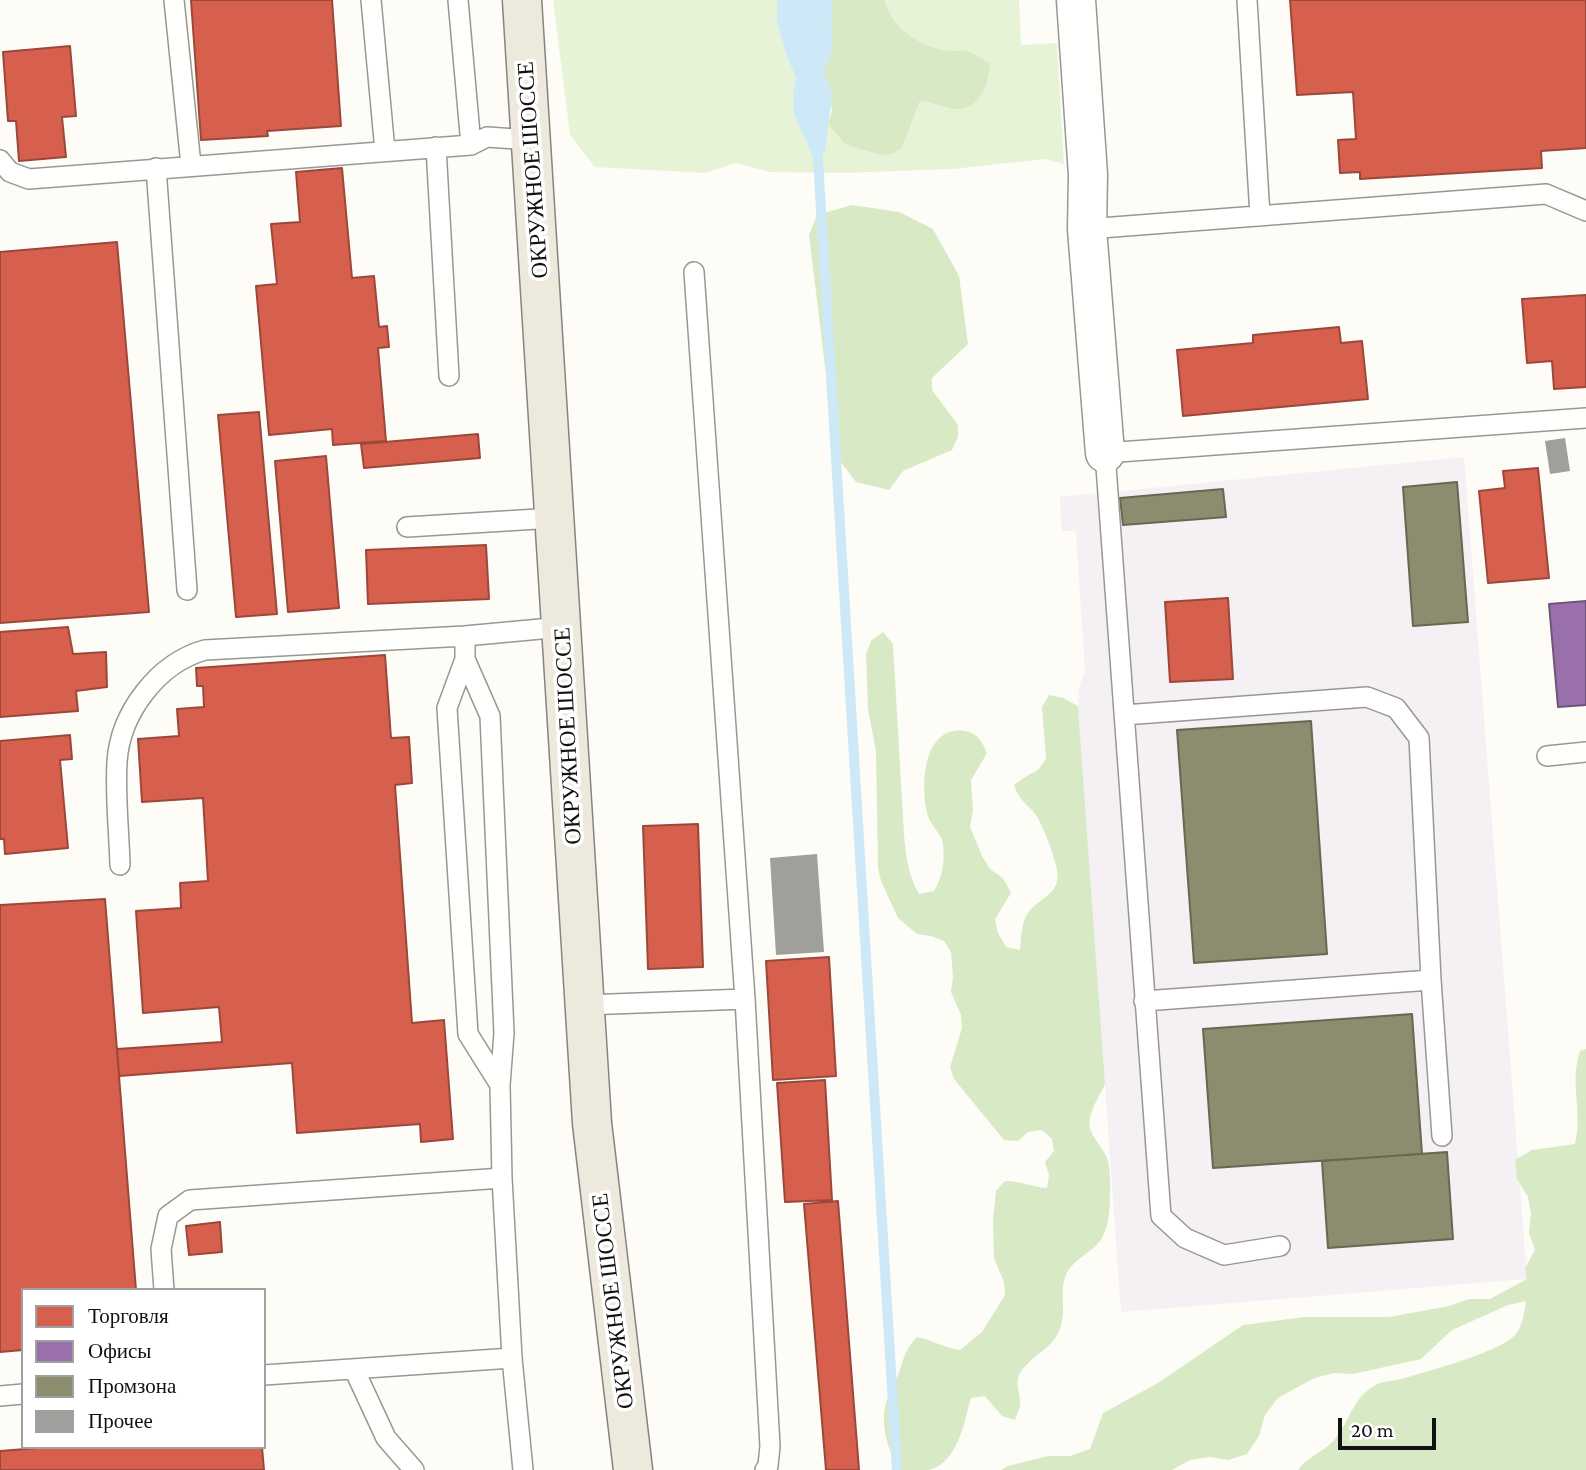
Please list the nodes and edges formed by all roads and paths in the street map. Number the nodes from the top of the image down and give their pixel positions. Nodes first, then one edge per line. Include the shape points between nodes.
1 (174, 0) edge
2 (371, 0) edge
3 (458, 0) edge
4 (522, 0) edge
5 (1076, 0) edge
6 (1247, 0) edge
7 (531, 141) junction
8 (471, 145) junction
9 (436, 147) junction
10 (385, 151) junction
11 (0, 160) edge
12 (191, 165) junction
13 (156, 168) junction
14 (1586, 211) edge
15 (1260, 216) junction
16 (1087, 229) junction
17 (694, 272) dead end
18 (449, 376) dead end
19 (1586, 418) edge
20 (1105, 453) junction
21 (554, 518) junction
22 (407, 527) dead end
23 (187, 590) dead end
24 (562, 627) junction
25 (465, 636) junction
26 (466, 659) junction
27 (1124, 715) junction
28 (1586, 752) edge
29 (1547, 756) dead end
30 (120, 865) dead end
31 (1431, 980) junction
32 (745, 999) junction
33 (1144, 1001) junction
34 (585, 1005) junction
35 (500, 1085) junction
36 (1442, 1136) dead end
37 (502, 1178) junction
38 (1280, 1246) dead end
39 (164, 1288) edge
40 (512, 1358) junction
41 (354, 1369) junction
42 (266, 1375) edge
43 (21, 1394) edge
44 (0, 1396) edge
45 (414, 1470) edge
46 (523, 1470) edge
47 (633, 1470) edge
48 (765, 1470) edge

1 - 12 lane
2 - 10 lane
3 - 8 lane
4 - 7 main road, ОКРУЖНОЕ ШОССЕ
5 - 16 street via 1088,175
6 - 15 lane
7 - 8 lane via 487,137
7 - 21 main road, ОКРУЖНОЕ ШОССЕ
8 - 9 lane
9 - 10 lane
9 - 18 lane
10 - 12 lane
11 - 13 lane via 10,172 29,179
12 - 13 lane
13 - 23 lane
14 - 15 lane via 1546,194
15 - 16 lane
16 - 20 street
17 - 32 lane
19 - 20 lane
20 - 27 lane
21 - 22 lane
21 - 24 main road, ОКРУЖНОЕ ШОССЕ
24 - 25 lane
24 - 34 main road, ОКРУЖНОЕ ШОССЕ
25 - 26 lane
25 - 30 lane via 205,650 169,667 134,707 117,760
26 - 35 lane via 490,716 505,1033
26 - 35 lane via 447,708 468,1034
27 - 31 lane via 1367,697 1396,708 1419,738
27 - 33 lane
28 - 29 lane
31 - 33 lane
31 - 36 lane
32 - 34 lane
32 - 48 lane via 770,1446
33 - 38 lane via 1161,1216 1185,1238 1224,1255
34 - 47 main road, ОКРУЖНОЕ ШОССЕ via 592,1123
35 - 37 lane
37 - 39 lane via 190,1200 168,1216 161,1249
37 - 40 lane
40 - 41 lane
40 - 46 lane
41 - 42 lane
41 - 45 lane via 386,1438
43 - 44 lane

